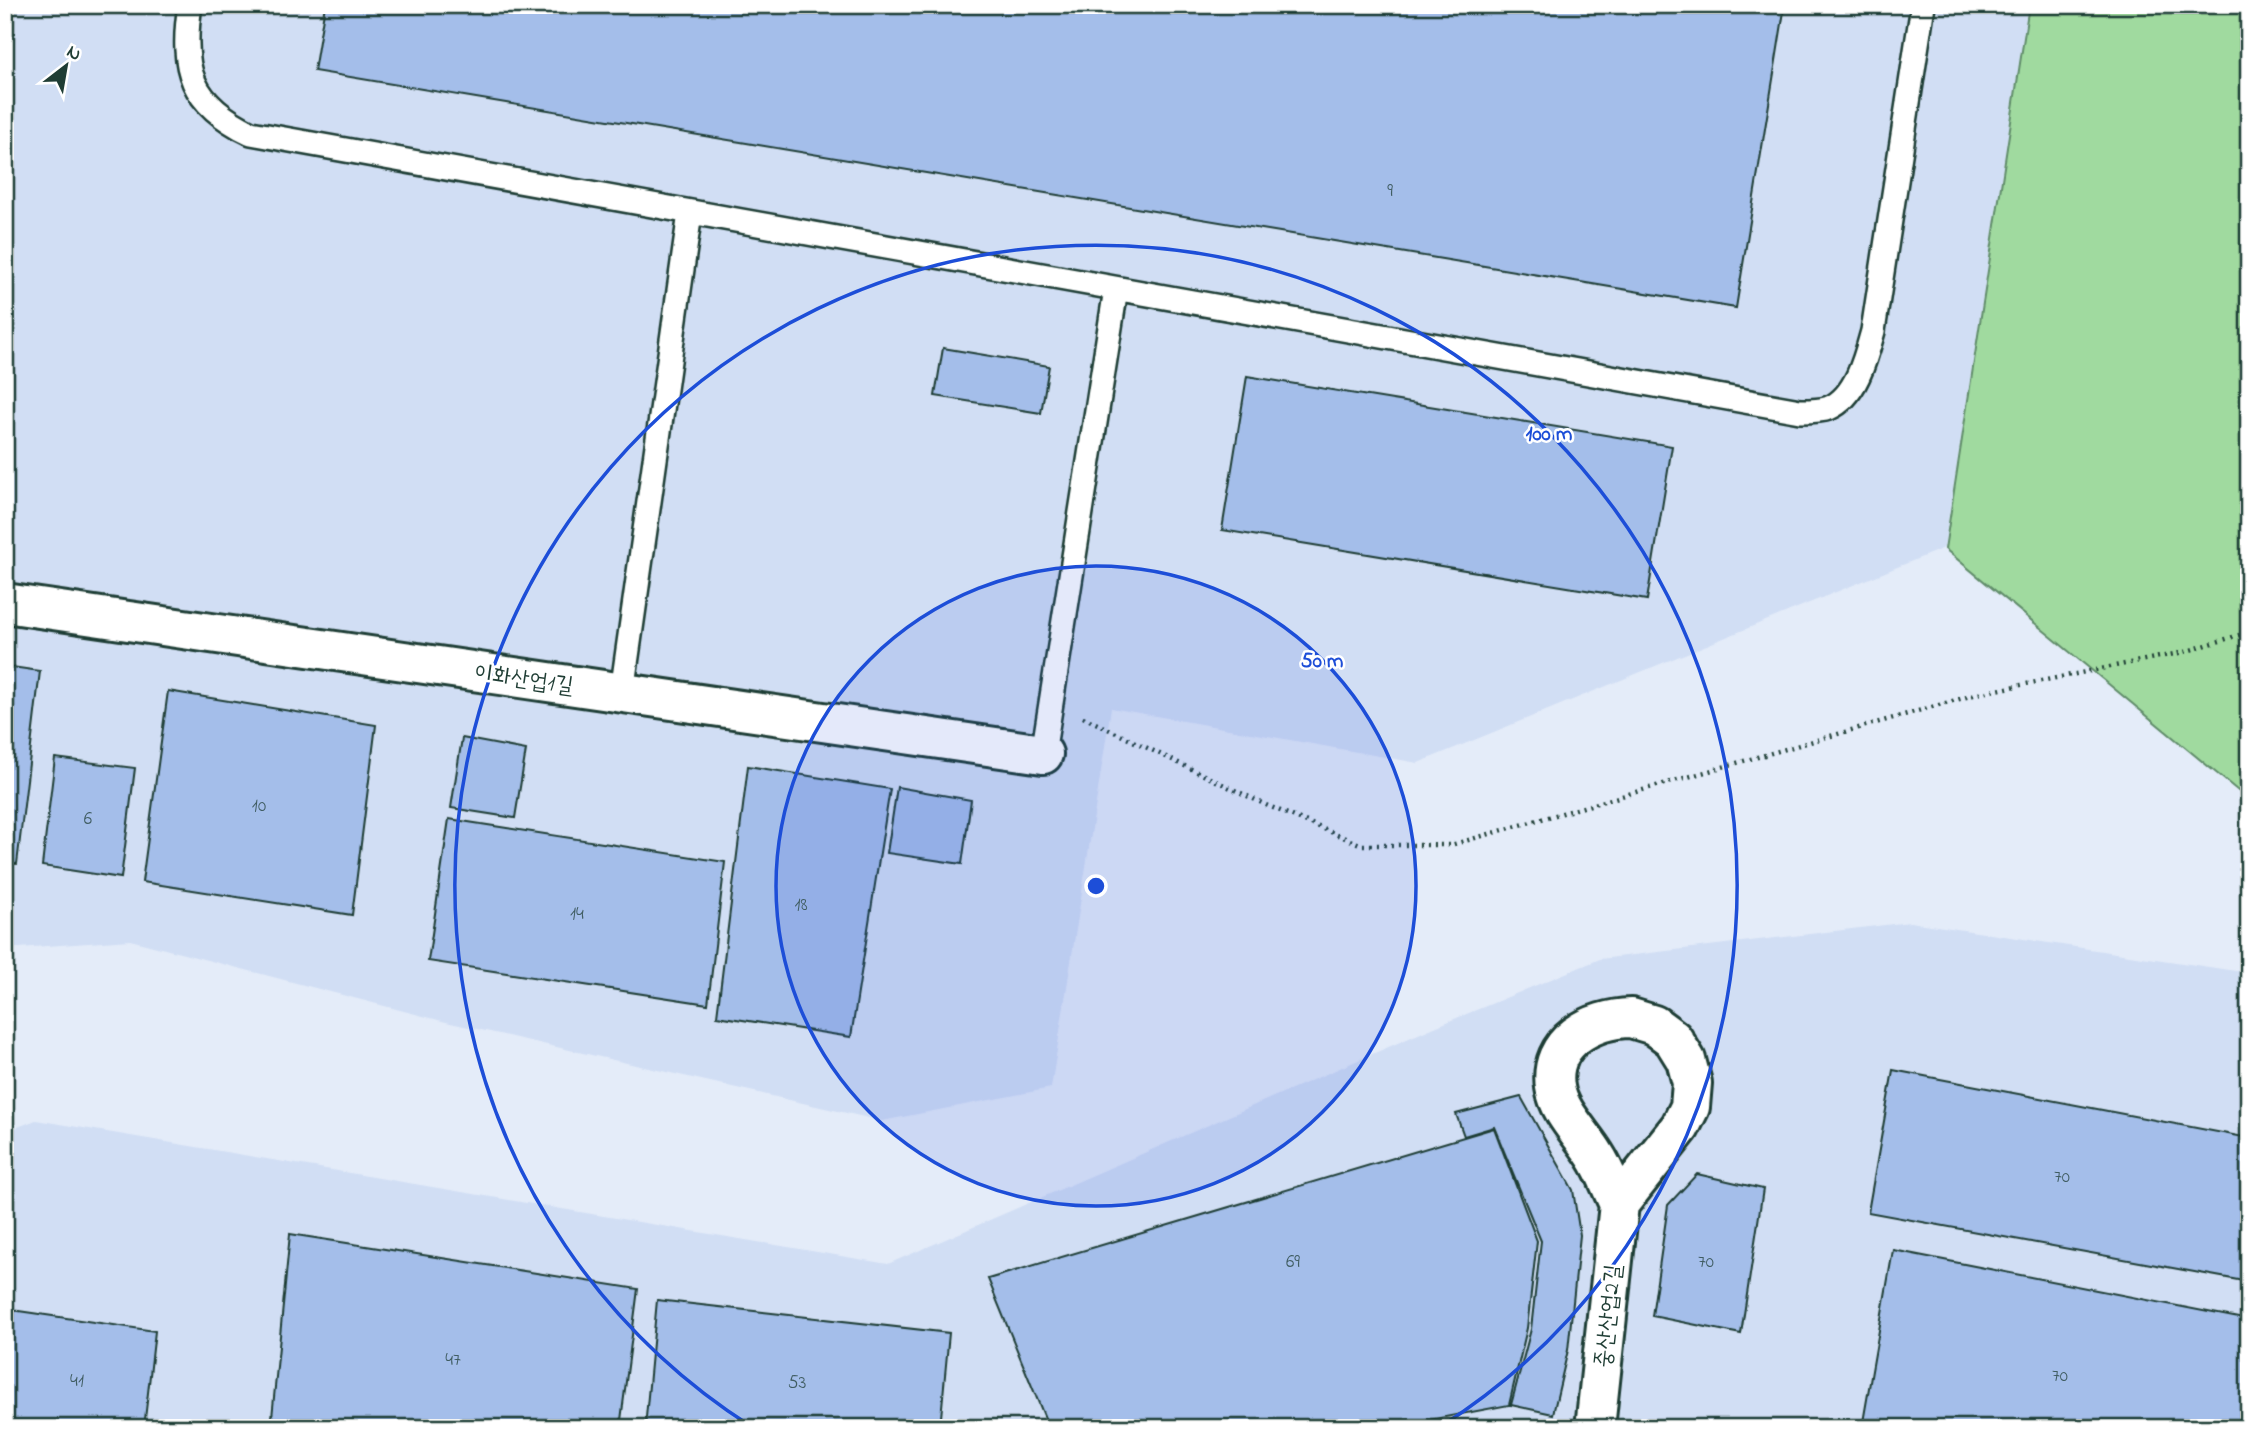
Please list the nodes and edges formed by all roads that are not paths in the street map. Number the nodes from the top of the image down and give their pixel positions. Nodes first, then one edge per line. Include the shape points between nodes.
1 (190, 5) edge
2 (1923, 5) edge
3 (690, 213) junction
4 (1116, 289) junction
5 (5, 603) edge
6 (622, 692) junction
7 (1043, 754) joint
8 (1619, 1204) junction
9 (1595, 1428) edge

1 - 3 lane via 186,50 190,77 204,102 251,133
2 - 4 lane via 1873,331 1866,359 1850,389 1829,408 1800,411
3 - 4 lane
3 - 6 lane
4 - 7 lane
5 - 6 street, 이화산업1길
6 - 7 street, 이화산업1길
8 - 8 street via 1680,1127 1690,1107 1692,1083 1686,1060 1673,1040 1654,1025 1631,1018 1607,1019 1584,1027 1567,1043 1555,1064 1555,1088 1564,1109 1597,1158
8 - 9 street, 중산산업2길

